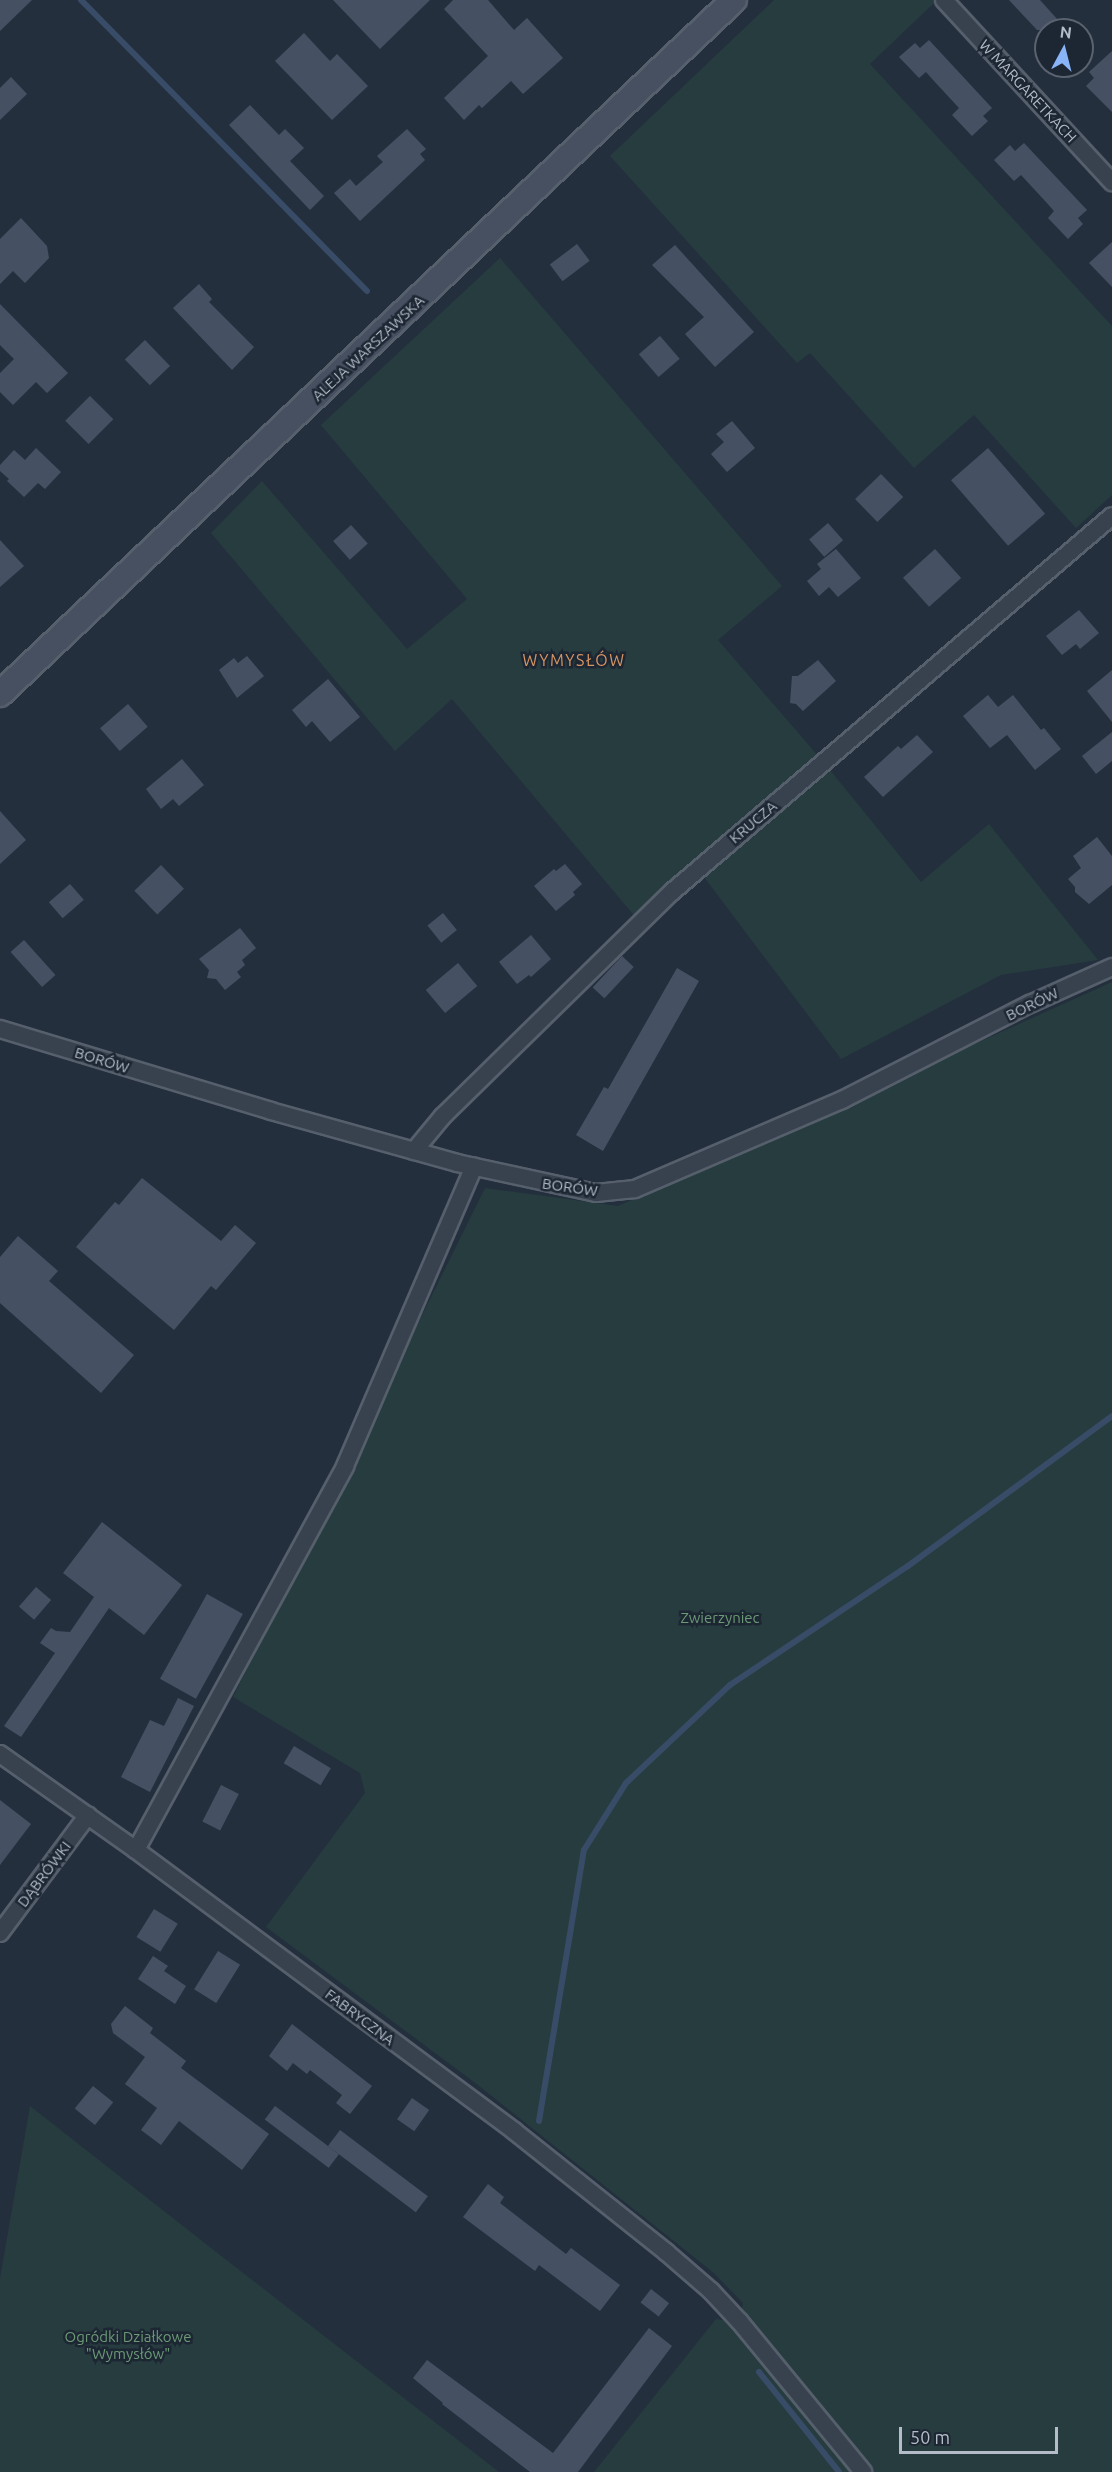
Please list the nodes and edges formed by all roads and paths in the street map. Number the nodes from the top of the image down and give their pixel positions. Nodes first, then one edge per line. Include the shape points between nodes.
1 (734, 0) edge
2 (944, 0) edge
3 (1112, 182) edge
4 (1112, 516) edge
5 (0, 694) edge
6 (1112, 967) edge
7 (0, 1029) edge
8 (414, 1151) junction
9 (474, 1167) junction
10 (0, 1754) edge
11 (88, 1815) junction
12 (136, 1850) junction
13 (0, 1933) edge
14 (863, 2472) edge

1 - 5 street, ALEJA WARSZAWSKA
2 - 3 street, W MARGARETKACH
4 - 8 street, KRUCZA via 673,891 443,1116
6 - 9 street, BORÓW via 1030,1004 842,1100 635,1189 596,1193
7 - 8 street, BORÓW
8 - 9 street, BORÓW
9 - 12 street via 345,1466
10 - 11 street, FABRYCZNA
11 - 12 street, FABRYCZNA
11 - 13 street, DĄBRÓWKI
12 - 14 street, FABRYCZNA via 514,2131 711,2291

